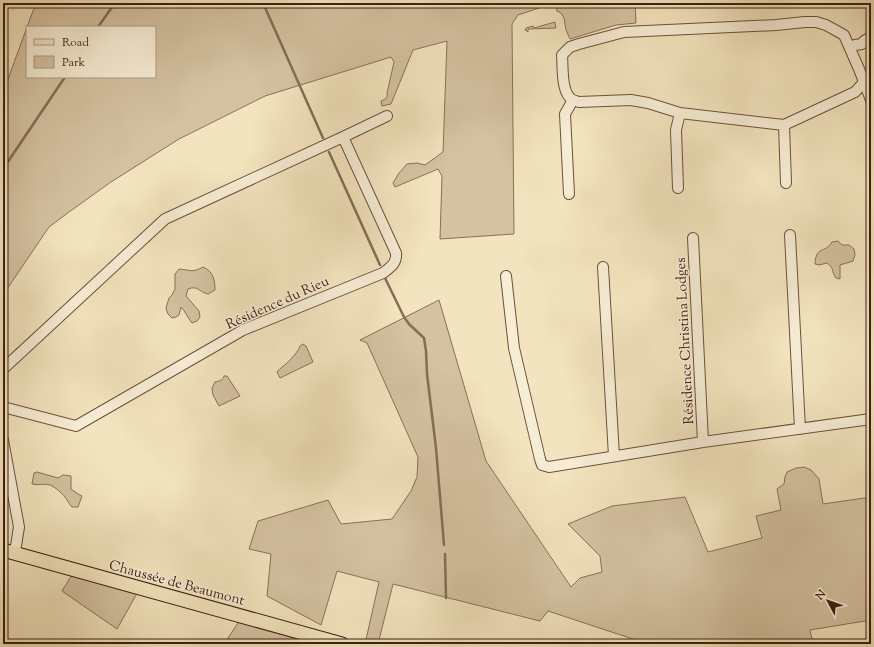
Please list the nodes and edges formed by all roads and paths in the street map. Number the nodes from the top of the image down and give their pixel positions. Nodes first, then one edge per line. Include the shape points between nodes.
1 (871, 37) edge
2 (850, 48) junction
3 (867, 80) edge
4 (573, 100) junction
5 (871, 100) edge
6 (680, 113) junction
7 (387, 116) dead end
8 (784, 126) junction
9 (343, 137) junction
10 (786, 183) dead end
11 (678, 188) dead end
12 (568, 194) dead end
13 (790, 234) dead end
14 (693, 238) dead end
15 (603, 267) dead end
16 (506, 276) dead end
17 (3, 369) edge
18 (3, 407) edge
19 (871, 419) edge
20 (800, 429) junction
21 (3, 440) edge
22 (703, 442) junction
23 (614, 456) junction
24 (8, 552) edge
25 (342, 644) edge

1 - 2 street via 862,44
2 - 3 street
2 - 4 street via 844,35 816,22 624,32 579,44 564,52 564,88
3 - 5 street
3 - 8 street via 855,92
4 - 6 street via 631,100
4 - 12 street via 566,114
6 - 8 street
6 - 11 street via 676,130
7 - 9 street
8 - 10 street
9 - 17 street via 165,219
9 - 18 street, Résidence du Rieu via 396,253 395,262 388,269 243,330 76,426
13 - 20 street
14 - 22 street, Résidence Christina Lodges
15 - 23 street
16 - 23 street, Résidence Christina Lodges via 514,348 542,465 549,467
19 - 20 street, Résidence Christina Lodges
20 - 22 street, Résidence Christina Lodges
21 - 24 street via 19,527 16,546
22 - 23 street, Résidence Christina Lodges
24 - 25 main road, Chaussée de Beaumont

